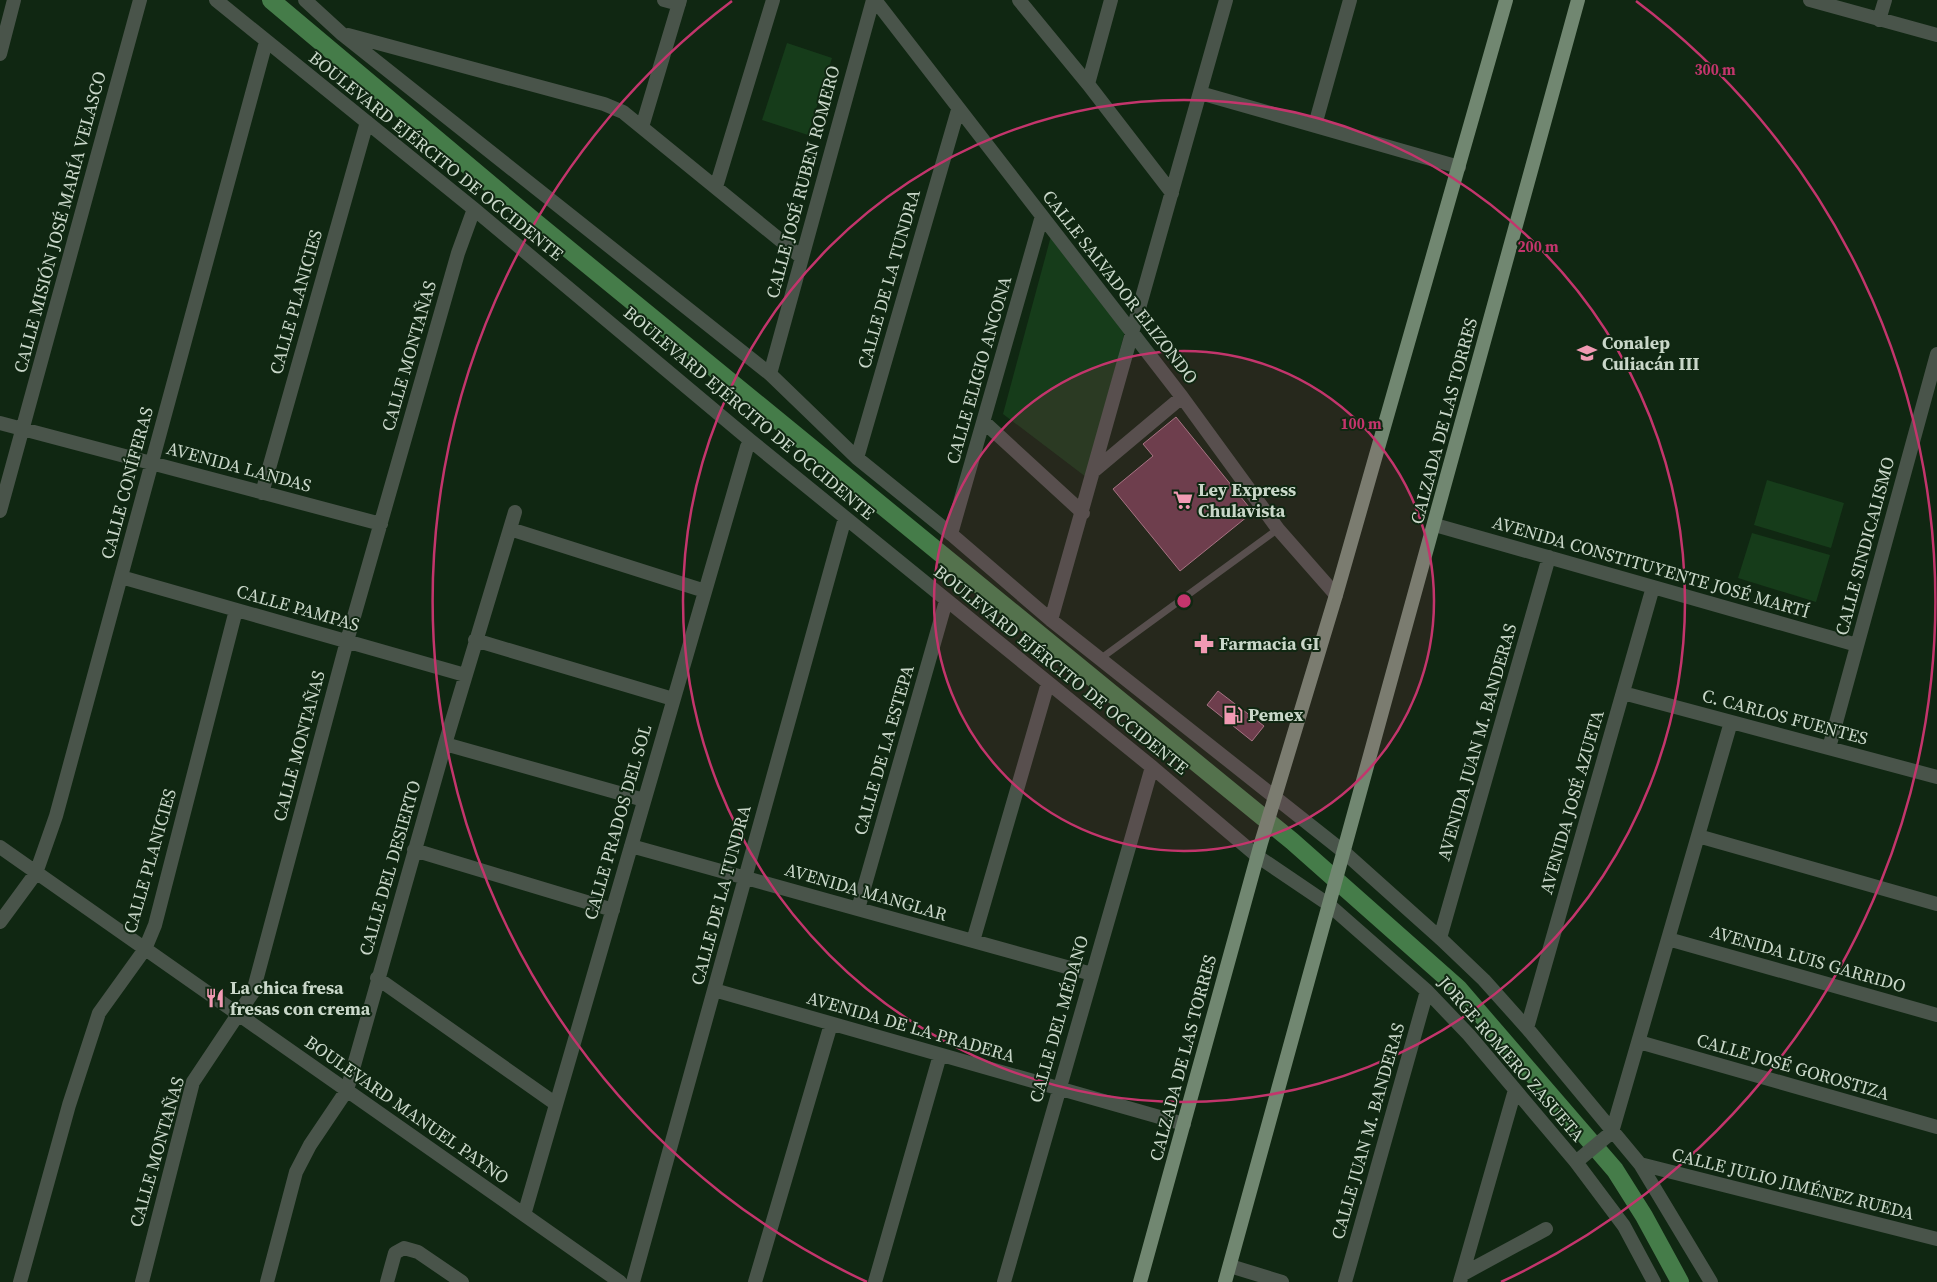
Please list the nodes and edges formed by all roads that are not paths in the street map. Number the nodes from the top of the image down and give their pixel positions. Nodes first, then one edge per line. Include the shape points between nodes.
1 (140, 0) edge
2 (216, 0) edge
3 (304, 0) edge
4 (664, 0) edge
5 (773, 0) edge
6 (874, 0) edge
7 (1019, 0) edge
8 (1111, 0) edge
9 (1226, 0) edge
10 (1350, 0) edge
11 (1506, 0) edge
12 (1578, 0) edge
13 (1810, 0) edge
14 (1885, 0) edge
15 (14, 2) edge
16 (679, 2) edge
17 (319, 5) edge
18 (1879, 20) junction
19 (342, 34) junction
20 (1937, 35) edge
21 (266, 42) junction
22 (0, 54) edge
23 (1088, 84) junction
24 (1200, 93) junction
25 (958, 110) junction
26 (367, 122) junction
27 (1315, 125) junction
28 (642, 127) junction
29 (1459, 167) junction
30 (716, 187) junction
31 (1172, 193) junction
32 (474, 209) junction
33 (1042, 216) junction
34 (801, 257) junction
35 (1133, 335) junction
36 (1937, 354) edge
37 (770, 374) junction
38 (1182, 397) junction
39 (984, 422) junction
40 (0, 423) edge
41 (23, 429) junction
42 (752, 441) junction
43 (857, 458) junction
44 (152, 463) junction
45 (1095, 470) junction
46 (262, 493) junction
47 (0, 511) edge
48 (515, 512) dead end
49 (1083, 513) junction
50 (845, 518) junction
51 (380, 524) junction
52 (1435, 525) junction
53 (510, 529) junction
54 (1278, 529) junction
55 (951, 534) junction
56 (1550, 557) junction
57 (121, 577) junction
58 (1653, 586) junction
59 (705, 591) junction
60 (1336, 595) junction
61 (946, 601) junction
62 (236, 610) junction
63 (1051, 620) junction
64 (476, 640) junction
65 (347, 641) junction
66 (1857, 645) junction
67 (1100, 659) junction
68 (465, 675) junction
69 (1048, 683) junction
70 (1623, 693) junction
71 (673, 699) junction
72 (1731, 722) junction
73 (445, 744) junction
74 (1829, 748) junction
75 (1152, 767) junction
76 (1937, 777) edge
77 (1275, 799) junction
78 (644, 800) junction
79 (1698, 836) junction
80 (631, 846) junction
81 (0, 847) edge
82 (414, 850) junction
83 (1259, 850) junction
84 (1344, 852) junction
85 (36, 873) junction
86 (745, 878) junction
87 (1329, 899) junction
88 (1937, 904) edge
89 (858, 909) junction
90 (612, 910) junction
91 (0, 922) edge
92 (1440, 938) junction
93 (1668, 939) junction
94 (973, 941) junction
95 (145, 948) junction
96 (1092, 974) junction
97 (377, 978) junction
98 (714, 990) junction
99 (1427, 991) junction
100 (1937, 1015) edge
101 (239, 1016) junction
102 (831, 1024) junction
103 (1527, 1028) junction
104 (1638, 1042) junction
105 (940, 1055) junction
106 (1059, 1089) junction
107 (347, 1090) junction
108 (1515, 1090) junction
109 (556, 1104) junction
110 (1184, 1124) junction
111 (1937, 1127) edge
112 (1609, 1134) junction
113 (1580, 1158) junction
114 (1640, 1164) junction
115 (524, 1215) junction
116 (1546, 1229) dead end
117 (1937, 1239) edge
118 (1230, 1266) junction
119 (1462, 1278) edge
120 (20, 1282) edge
121 (142, 1282) edge
122 (267, 1282) edge
123 (387, 1282) edge
124 (462, 1282) edge
125 (620, 1282) edge
126 (633, 1282) edge
127 (755, 1282) edge
128 (875, 1282) edge
129 (1004, 1282) edge
130 (1140, 1282) edge
131 (1225, 1282) edge
132 (1282, 1282) edge
133 (1345, 1282) edge
134 (1654, 1282) edge
135 (1711, 1282) edge

1 - 41 street, CALLE MISIÓN JOSÉ MARÍA VELASCO
2 - 21 street, BOULEVARD EJÉRCITO DE OCCIDENTE
3 - 17 street, BOULEVARD EJÉRCITO DE OCCIDENTE
4 - 16 street
5 - 30 street
6 - 25 street, CALLE SALVADOR ELIZONDO
6 - 34 street, CALLE JOSÉ RUBEN ROMERO
7 - 23 street
8 - 23 street
9 - 24 street
10 - 27 street
11 - 29 main road
12 - 52 main road, CALZADA DE LAS TORRES
13 - 18 street
14 - 18 street
15 - 22 street
16 - 28 street
17 - 19 street, BOULEVARD EJÉRCITO DE OCCIDENTE
18 - 20 street
19 - 28 street via 604,104 623,112
19 - 37 street, BOULEVARD EJÉRCITO DE OCCIDENTE
21 - 26 street, BOULEVARD EJÉRCITO DE OCCIDENTE
21 - 44 street, CALLE CONÍFERAS
23 - 31 street
24 - 27 street
24 - 31 street
25 - 33 street, CALLE SALVADOR ELIZONDO
25 - 43 street, CALLE DE LA TUNDRA
26 - 32 street, BOULEVARD EJÉRCITO DE OCCIDENTE
26 - 46 street, CALLE PLANICIES
27 - 29 street
28 - 30 street
29 - 60 main road
30 - 34 street
31 - 35 street
32 - 42 street, BOULEVARD EJÉRCITO DE OCCIDENTE
32 - 51 street, CALLE MONTAÑAS via 458,253
33 - 35 street, CALLE SALVADOR ELIZONDO
33 - 39 street, CALLE ELIGIO ANCONA
34 - 37 street, CALLE JOSÉ RUBEN ROMERO
35 - 38 street, CALLE SALVADOR ELIZONDO
35 - 45 street
36 - 66 street, CALLE SINDICALISMO
37 - 43 street, BOULEVARD EJÉRCITO DE OCCIDENTE
38 - 45 street
38 - 54 street, CALLE SALVADOR ELIZONDO
39 - 49 street
39 - 55 street, CALLE ELIGIO ANCONA
40 - 41 street, AVENIDA LANDAS
41 - 44 street, AVENIDA LANDAS
41 - 47 street, CALLE MISIÓN JOSÉ MARÍA VELASCO
42 - 50 street, BOULEVARD EJÉRCITO DE OCCIDENTE
42 - 59 street, CALLE PRADOS DEL SOL via 747,447
43 - 55 street, BOULEVARD EJÉRCITO DE OCCIDENTE
44 - 46 street, AVENIDA LANDAS
44 - 57 street, CALLE CONÍFERAS
45 - 49 street
46 - 51 street, AVENIDA LANDAS
48 - 53 street, CALLE DEL DESIERTO
49 - 63 street
50 - 61 street, BOULEVARD EJÉRCITO DE OCCIDENTE
50 - 86 street, CALLE DE LA TUNDRA
51 - 65 street, CALLE MONTAÑAS
52 - 56 street, AVENIDA CONSTITUYENTE JOSÉ MARTÍ
52 - 84 main road, CALZADA DE LAS TORRES
53 - 59 street
53 - 64 street, CALLE DEL DESIERTO
54 - 60 street, CALLE SALVADOR ELIZONDO
54 - 67 lane
55 - 63 street, BOULEVARD EJÉRCITO DE OCCIDENTE
56 - 58 street, AVENIDA CONSTITUYENTE JOSÉ MARTÍ
56 - 92 street, AVENIDA JUAN M. BANDERAS
57 - 62 street, CALLE PAMPAS
57 - 85 street, CALLE CONÍFERAS via 56,816
58 - 66 street, AVENIDA CONSTITUYENTE JOSÉ MARTÍ
58 - 70 street, AVENIDA JOSÉ AZUETA
59 - 71 street, CALLE PRADOS DEL SOL
60 - 77 main road
61 - 69 street, BOULEVARD EJÉRCITO DE OCCIDENTE
61 - 89 street, CALLE DE LA ESTEPA
62 - 65 street, CALLE PAMPAS
62 - 95 street, CALLE PLANICIES via 155,925
63 - 67 street, BOULEVARD EJÉRCITO DE OCCIDENTE
64 - 68 street, CALLE DEL DESIERTO
64 - 71 street
65 - 68 street, CALLE PAMPAS
65 - 101 street, CALLE MONTAÑAS via 253,992
66 - 74 street, CALLE SINDICALISMO
67 - 77 street, BOULEVARD EJÉRCITO DE OCCIDENTE
68 - 73 street, CALLE DEL DESIERTO
69 - 75 street, BOULEVARD EJÉRCITO DE OCCIDENTE
69 - 94 street
70 - 72 street, C. CARLOS FUENTES
70 - 103 street, AVENIDA JOSÉ AZUETA
71 - 78 street, CALLE PRADOS DEL SOL
72 - 74 street, C. CARLOS FUENTES
72 - 79 street
73 - 78 street
73 - 82 street, CALLE DEL DESIERTO
74 - 76 street, C. CARLOS FUENTES
75 - 83 street, BOULEVARD EJÉRCITO DE OCCIDENTE
75 - 96 street, CALLE DEL MÉDANO
77 - 83 main road, CALZADA DE LAS TORRES
77 - 84 street, BOULEVARD EJÉRCITO DE OCCIDENTE
78 - 80 street, CALLE PRADOS DEL SOL
79 - 88 street
79 - 93 street
80 - 86 street, AVENIDA MANGLAR
80 - 90 street, CALLE PRADOS DEL SOL
81 - 85 street, BOULEVARD MANUEL PAYNO
82 - 90 street
82 - 97 street, CALLE DEL DESIERTO
83 - 87 street, JORGE ROMERO ZASUETA
83 - 110 main road, CALZADA DE LAS TORRES
84 - 87 main road, CALZADA DE LAS TORRES
84 - 92 street, BOULEVARD EJÉRCITO DE OCCIDENTE
85 - 91 street, CALLE CONÍFERAS
85 - 95 street, BOULEVARD MANUEL PAYNO
86 - 89 street, AVENIDA MANGLAR
86 - 98 street, CALLE DE LA TUNDRA
87 - 99 street, JORGE ROMERO ZASUETA
87 - 118 main road
89 - 94 street, AVENIDA MANGLAR
90 - 109 street, CALLE PRADOS DEL SOL
92 - 103 street, BOULEVARD EJÉRCITO DE OCCIDENTE
93 - 100 street, AVENIDA LUIS GARRIDO
93 - 104 street
94 - 96 street, AVENIDA MANGLAR
95 - 101 street, BOULEVARD MANUEL PAYNO
95 - 120 street, CALLE PLANICIES via 99,1012 69,1105
96 - 106 street, CALLE DEL MÉDANO
97 - 107 street, CALLE DEL DESIERTO
97 - 109 street
98 - 102 street, AVENIDA DE LA PRADERA
98 - 126 street, CALLE DE LA TUNDRA
99 - 108 street, JORGE ROMERO ZASUETA
99 - 133 street, CALLE JUAN M. BANDERAS
101 - 107 street, BOULEVARD MANUEL PAYNO
101 - 121 street, CALLE MONTAÑAS via 193,1082
102 - 105 street, AVENIDA DE LA PRADERA
102 - 127 street
103 - 112 street, BOULEVARD EJÉRCITO DE OCCIDENTE
104 - 111 street, CALLE JOSÉ GOROSTIZA
104 - 112 street
105 - 106 street, AVENIDA DE LA PRADERA
105 - 128 street
106 - 110 street, AVENIDA DE LA PRADERA
106 - 129 street, CALLE DEL MÉDANO
107 - 115 street, BOULEVARD MANUEL PAYNO
107 - 122 street, CALLE DEL DESIERTO via 296,1172
108 - 113 street, JORGE ROMERO ZASUETA
108 - 119 street
109 - 115 street, CALLE PRADOS DEL SOL
110 - 130 main road, CALZADA DE LAS TORRES
112 - 113 street
112 - 114 street, BOULEVARD EJÉRCITO DE OCCIDENTE
113 - 134 street, JORGE ROMERO ZASUETA via 1624,1226
114 - 117 street, CALLE JULIO JIMÉNEZ RUEDA
114 - 135 street, BOULEVARD EJÉRCITO DE OCCIDENTE
115 - 125 street, BOULEVARD MANUEL PAYNO
116 - 119 street
118 - 131 main road
118 - 132 street
123 - 124 street via 395,1253 404,1248 418,1252

